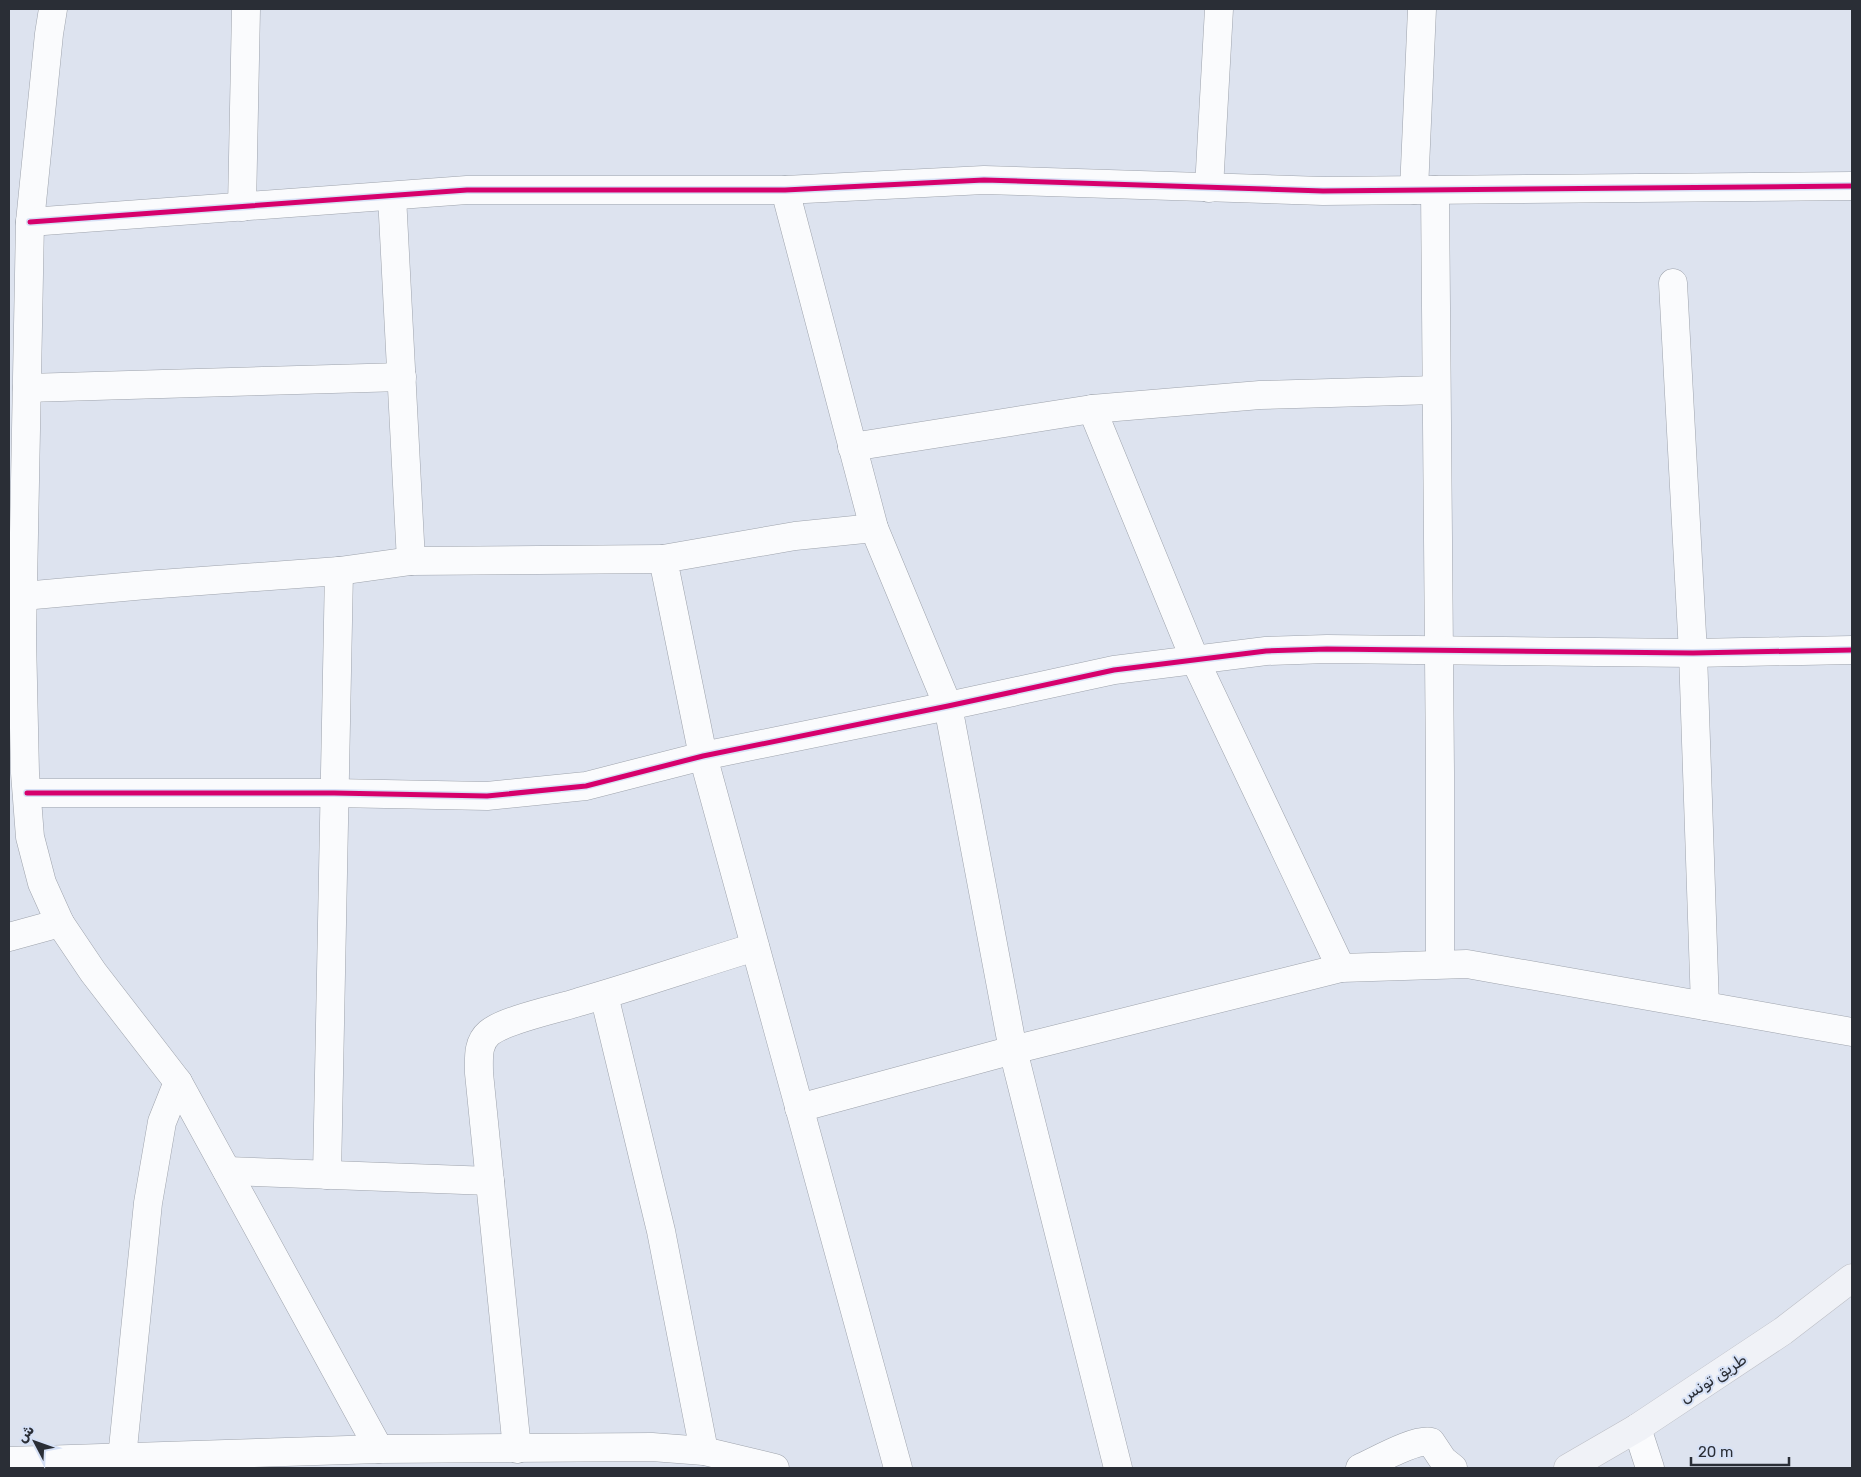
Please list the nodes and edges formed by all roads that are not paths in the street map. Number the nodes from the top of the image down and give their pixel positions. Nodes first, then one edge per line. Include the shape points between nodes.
1 (53, 9) edge
2 (246, 9) edge
3 (1219, 9) edge
4 (1422, 9) edge
5 (1852, 186) edge
6 (1209, 188) junction
7 (785, 190) junction
8 (1424, 190) junction
9 (392, 196) junction
10 (242, 207) junction
11 (30, 222) junction
12 (1673, 283) dead end
13 (402, 376) junction
14 (27, 388) junction
15 (1436, 390) junction
16 (1092, 409) junction
17 (852, 447) junction
18 (874, 528) junction
19 (663, 559) junction
20 (412, 561) junction
21 (339, 571) junction
22 (23, 596) junction
23 (1852, 650) edge
24 (1439, 651) junction
25 (1693, 653) junction
26 (1195, 660) junction
27 (948, 706) junction
28 (702, 756) junction
29 (27, 793) junction
30 (334, 793) junction
31 (60, 923) junction
32 (9, 937) edge
33 (754, 946) junction
34 (1440, 964) junction
35 (1340, 968) junction
36 (604, 995) junction
37 (1705, 1006) junction
38 (1852, 1032) edge
39 (1013, 1050) junction
40 (178, 1082) junction
41 (799, 1108) junction
42 (227, 1171) junction
43 (327, 1175) junction
44 (490, 1182) junction
45 (1852, 1278) edge
46 (1637, 1428) junction
47 (379, 1448) junction
48 (517, 1449) junction
49 (704, 1451) junction
50 (122, 1458) junction
51 (461, 1459) edge
52 (9, 1462) edge
53 (85, 1464) edge
54 (775, 1468) edge
55 (898, 1468) edge
56 (1118, 1468) edge
57 (1360, 1468) edge
58 (1453, 1468) edge
59 (1568, 1468) edge
60 (1650, 1468) edge

1 - 11 street
2 - 10 street
3 - 6 street
4 - 8 street
5 - 8 street
6 - 7 street via 984,180
6 - 8 street
7 - 9 street via 467,190
7 - 17 street
8 - 15 street
9 - 10 street
9 - 13 street
10 - 11 street
11 - 14 street
12 - 25 street
13 - 14 street
13 - 20 street
14 - 22 street
15 - 16 street via 1260,395
15 - 24 street
16 - 17 street
16 - 26 street
17 - 18 street
18 - 19 street via 795,536
18 - 27 street
19 - 20 street
19 - 28 street
20 - 21 street
21 - 22 street
21 - 30 street
22 - 29 street
23 - 25 street
24 - 25 street
24 - 26 street via 1266,650
24 - 34 street
25 - 37 street
26 - 27 street via 1114,670
26 - 35 street
27 - 28 street
27 - 39 street
28 - 30 street via 586,786 496,794
28 - 33 street
29 - 30 street
29 - 31 street via 30,836 42,883
30 - 43 street
31 - 32 street
31 - 40 street via 92,972
33 - 36 street
33 - 41 street
34 - 35 street
34 - 37 street via 1467,964
35 - 39 street
36 - 44 street via 502,1025 483,1040 479,1057
36 - 49 street via 661,1231
37 - 38 street
39 - 41 street
39 - 56 street
40 - 42 street
40 - 50 street via 162,1122 148,1203
41 - 55 street
42 - 43 street
42 - 47 street
43 - 44 street
44 - 48 street
45 - 46 main road, طريق تونس via 1783,1331
46 - 59 main road, طريق تونس
46 - 60 street
47 - 50 street
47 - 51 street
48 - 49 street via 652,1447
48 - 51 street
49 - 54 street
50 - 53 street
52 - 53 street
57 - 58 street via 1425,1440 1431,1442

